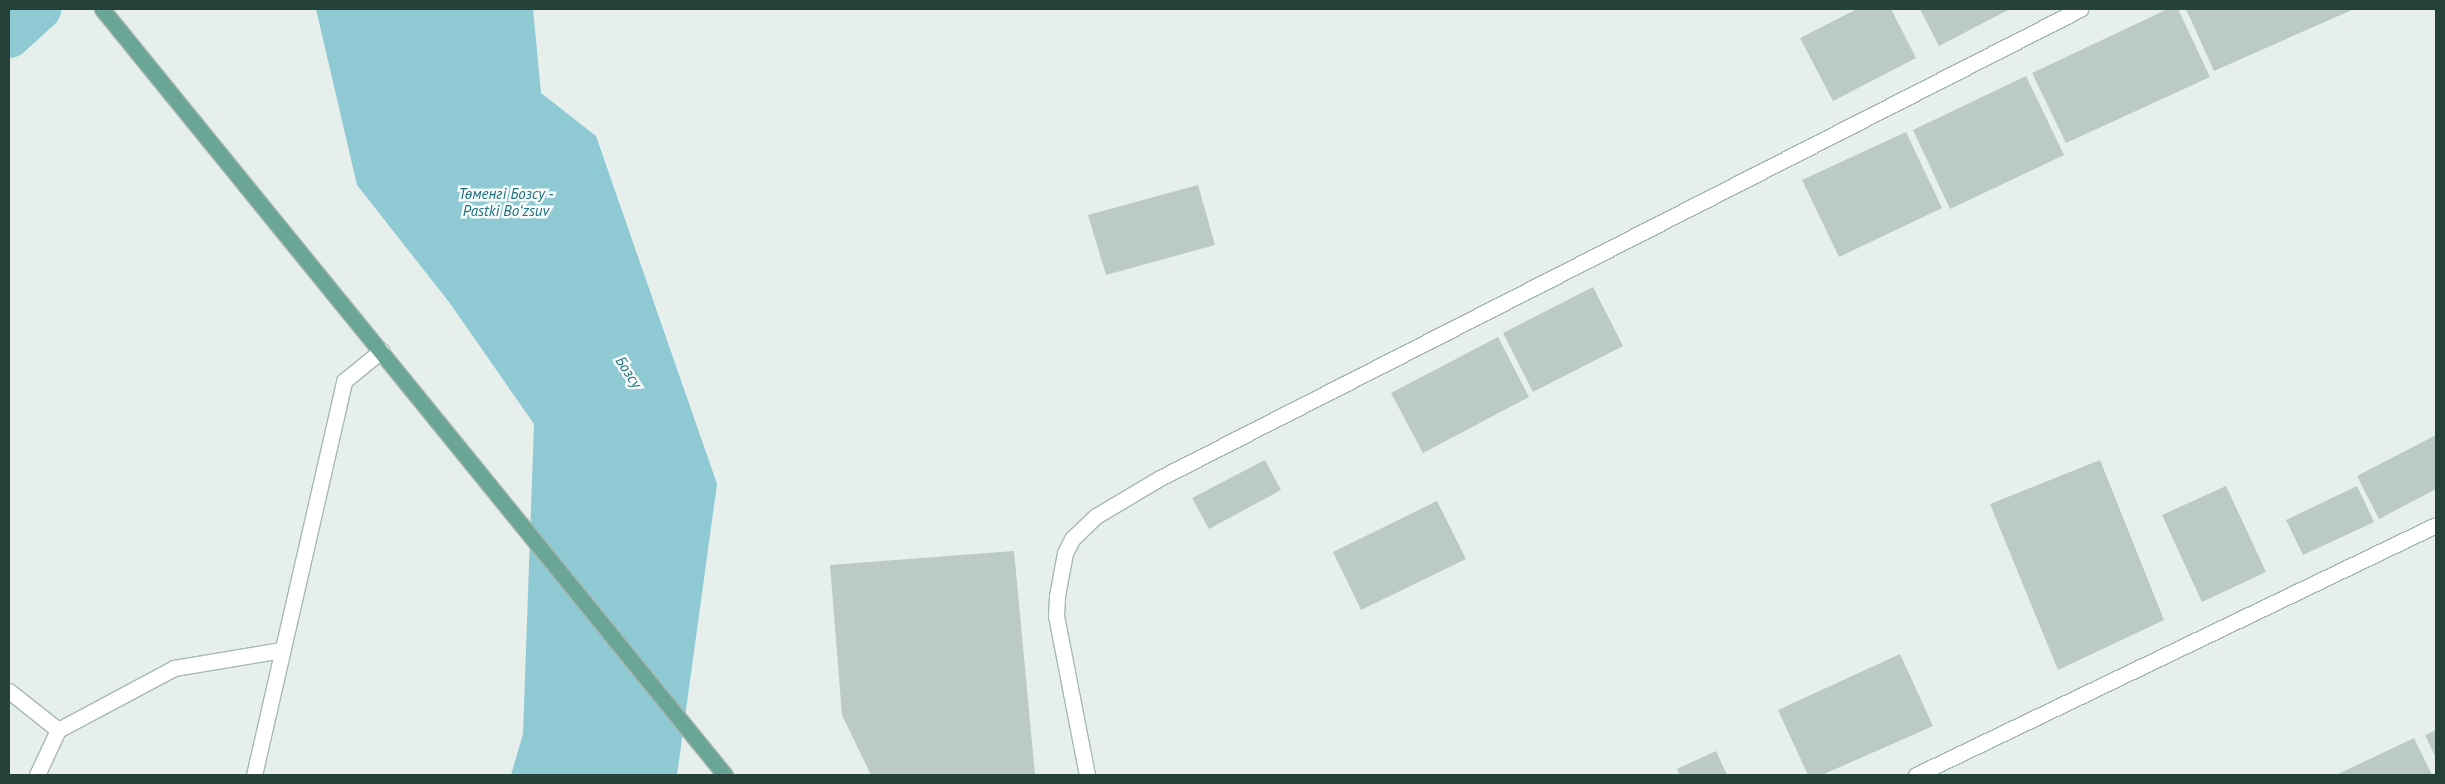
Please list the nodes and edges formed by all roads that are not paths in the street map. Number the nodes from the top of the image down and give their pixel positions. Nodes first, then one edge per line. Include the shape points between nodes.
1 (102, 9) edge
2 (2080, 9) edge
3 (381, 351) junction
4 (2436, 525) edge
5 (281, 650) junction
6 (9, 691) edge
7 (58, 730) junction
8 (37, 775) edge
9 (254, 775) edge
10 (725, 775) edge
11 (1087, 775) edge
12 (1916, 775) edge

1 - 3 main road
2 - 11 street via 1160,478 1096,516 1072,539 1065,553 1056,616
3 - 5 street via 344,381
3 - 10 main road
4 - 12 street
5 - 7 street via 174,668
5 - 9 street
6 - 7 street
7 - 8 street

